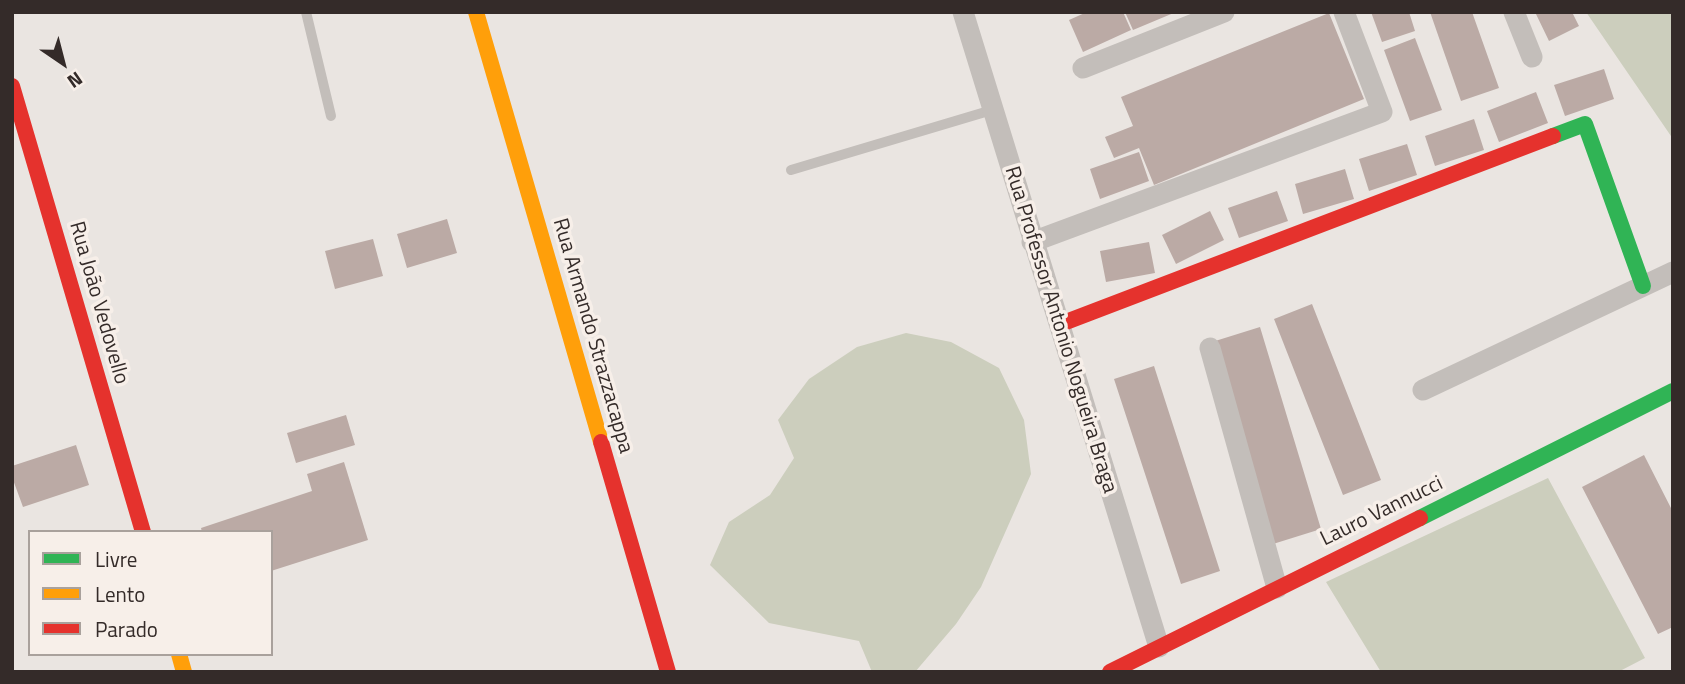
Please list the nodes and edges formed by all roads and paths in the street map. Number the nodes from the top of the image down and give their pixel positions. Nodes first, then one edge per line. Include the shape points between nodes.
1 (306, 12) edge
2 (476, 12) edge
3 (962, 12) edge
4 (1224, 12) edge
5 (1344, 12) edge
6 (1514, 12) edge
7 (1532, 57) dead end
8 (1083, 68) dead end
9 (12, 86) edge
10 (992, 110) junction
11 (331, 116) dead end
12 (792, 170) dead end
13 (1032, 242) junction
14 (1673, 272) edge
15 (1643, 286) junction
16 (1058, 325) junction
17 (1210, 348) dead end
18 (1423, 390) dead end
19 (1673, 391) edge
20 (142, 530) edge
21 (1277, 588) junction
22 (1158, 647) junction
23 (668, 672) edge
24 (1110, 672) edge

1 - 11 lane
2 - 23 street, Rua Armando Strazzacappa
3 - 10 street, Rua Professor Antonio Nogueira Braga
4 - 8 street
5 - 13 street via 1382,112
6 - 7 street
9 - 20 street, Rua João Vedovello
10 - 12 lane
10 - 13 street, Rua Professor Antonio Nogueira Braga
13 - 16 street, Rua Professor Antonio Nogueira Braga
14 - 15 street
15 - 16 street via 1585,124
15 - 18 street
16 - 22 street, Rua Professor Antonio Nogueira Braga
17 - 21 street
19 - 21 street, Lauro Vannucci
21 - 22 street, Lauro Vannucci
22 - 24 street, Lauro Vannucci

